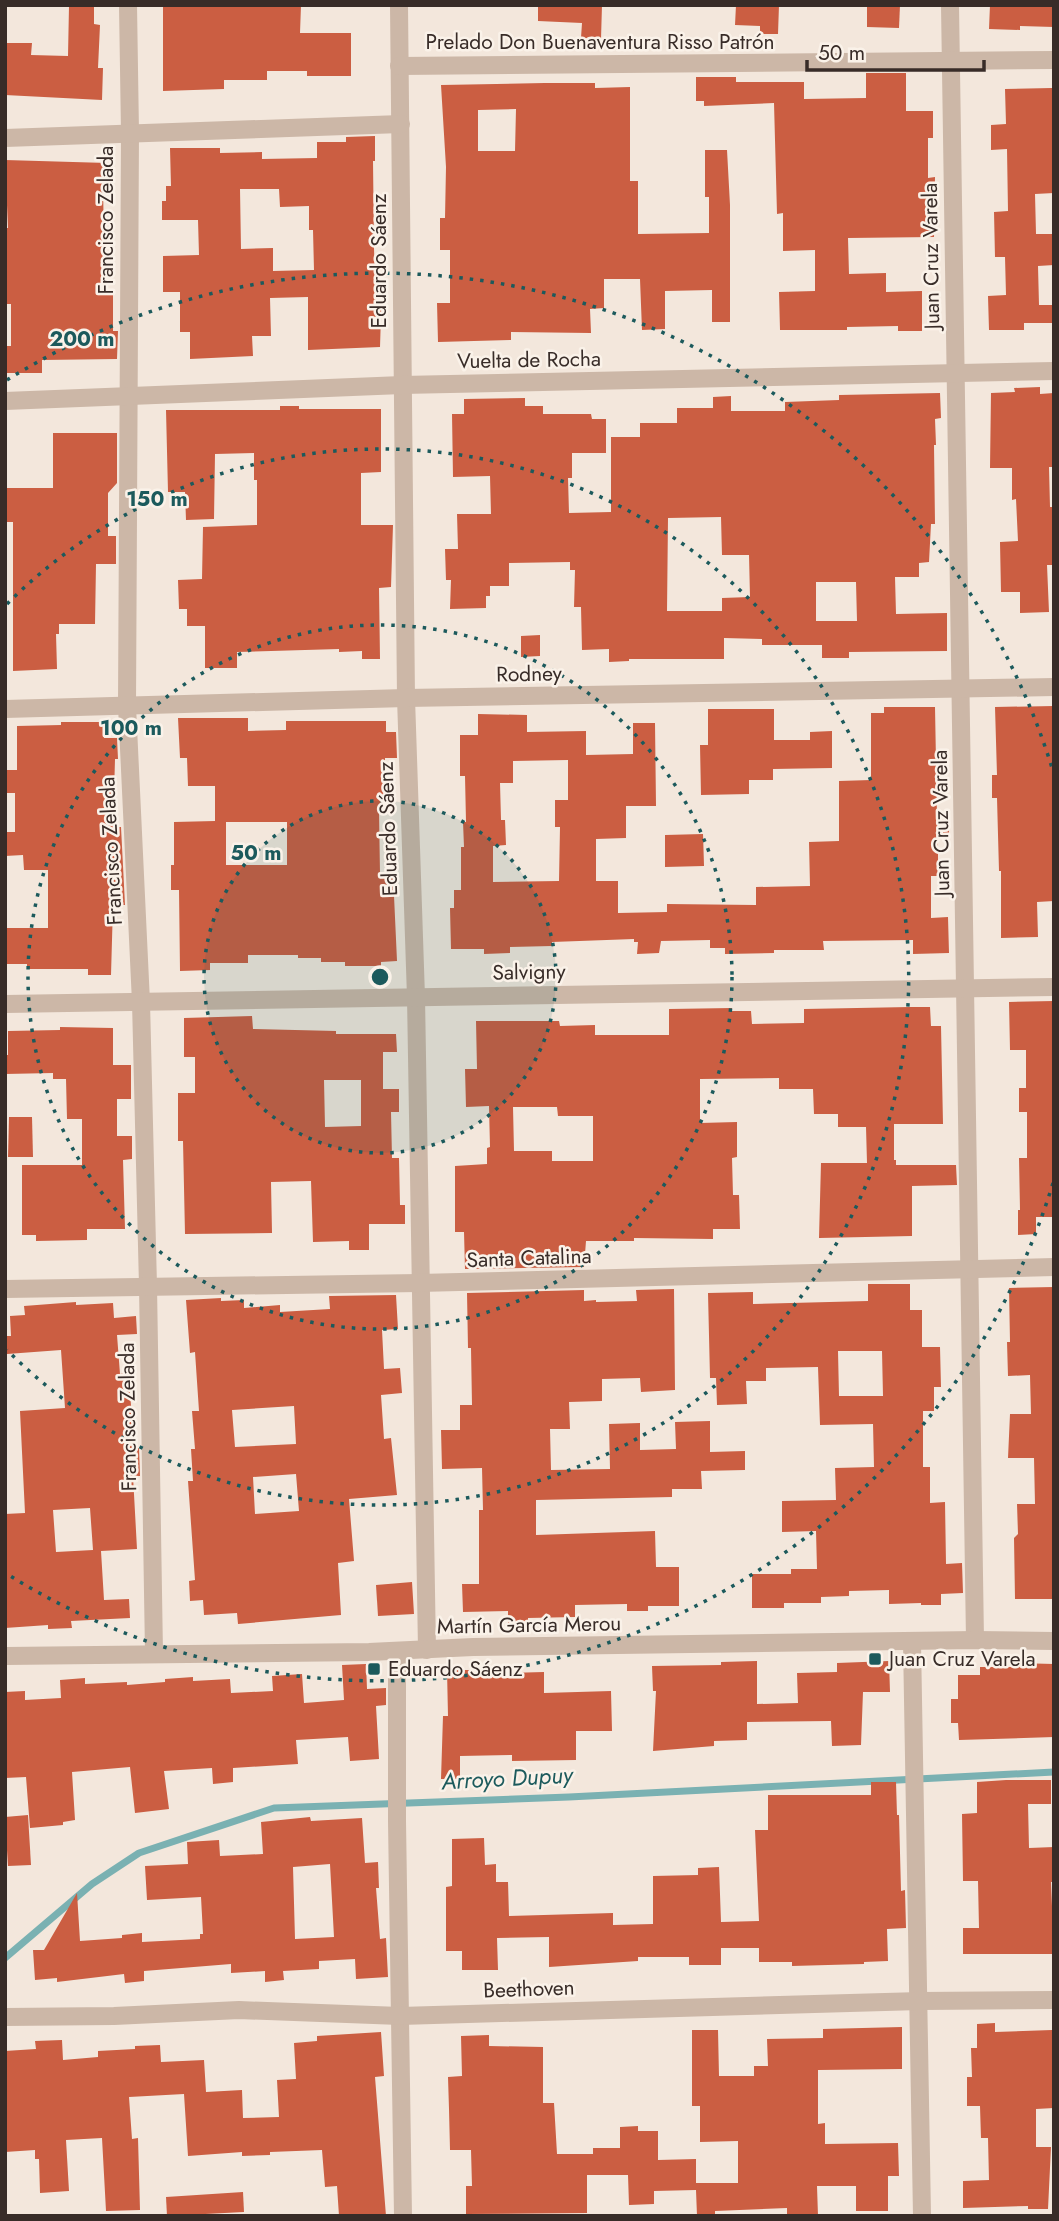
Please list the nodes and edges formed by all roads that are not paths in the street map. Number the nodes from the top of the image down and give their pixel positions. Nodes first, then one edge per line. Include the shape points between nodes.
1 (128, 5) edge
2 (399, 5) edge
3 (950, 5) edge
4 (1054, 60) edge
5 (952, 62) junction
6 (399, 66) junction
7 (401, 124) junction
8 (130, 133) junction
9 (5, 138) edge
10 (1054, 371) edge
11 (956, 373) junction
12 (402, 385) junction
13 (128, 396) junction
14 (5, 401) edge
15 (1054, 687) edge
16 (961, 690) junction
17 (406, 698) junction
18 (127, 706) junction
19 (5, 709) edge
20 (1054, 987) edge
21 (966, 988) junction
22 (416, 997) junction
23 (141, 1002) junction
24 (5, 1004) edge
25 (1054, 1267) edge
26 (968, 1269) junction
27 (419, 1283) junction
28 (148, 1286) junction
29 (5, 1289) edge
30 (975, 1640) junction
31 (1054, 1641) edge
32 (912, 1642) junction
33 (427, 1650) junction
34 (397, 1651) junction
35 (154, 1653) junction
36 (5, 1656) edge
37 (1054, 2000) edge
38 (920, 2001) junction
39 (400, 2016) junction
40 (5, 2017) edge
41 (403, 2216) edge
42 (922, 2216) edge

1 - 8 street, Francisco Zelada
2 - 6 street, Eduardo Sáenz
3 - 5 street, Juan Cruz Varela
4 - 5 street, Prelado Don Buenaventura Risso Patrón
5 - 6 street, Prelado Don Buenaventura Risso Patrón
5 - 11 street, Juan Cruz Varela
6 - 7 street, Eduardo Sáenz
7 - 8 street
7 - 12 street, Eduardo Sáenz
8 - 9 street
8 - 13 street, Francisco Zelada
10 - 11 street, Vuelta de Rocha
11 - 12 street, Vuelta de Rocha
11 - 16 street, Juan Cruz Varela
12 - 13 street, Vuelta de Rocha
12 - 17 street, Eduardo Sáenz
13 - 14 street, Vuelta de Rocha
13 - 18 street, Francisco Zelada
15 - 16 street, Rodney
16 - 17 street, Rodney
16 - 21 street, Juan Cruz Varela
17 - 18 street, Rodney
17 - 22 street, Eduardo Sáenz
18 - 19 street, Rodney
18 - 23 street, Francisco Zelada
20 - 21 street, Salvigny
21 - 22 street, Salvigny
21 - 26 street, Juan Cruz Varela
22 - 23 street, Salvigny
22 - 27 street, Eduardo Sáenz
23 - 24 street, Salvigny
23 - 28 street, Francisco Zelada
25 - 26 street, Santa Catalina
26 - 27 street, Santa Catalina
26 - 30 street, Juan Cruz Varela
27 - 28 street, Santa Catalina
27 - 33 street, Eduardo Sáenz
28 - 29 street, Santa Catalina
28 - 35 street, Francisco Zelada
30 - 31 street, Martín García Merou
30 - 32 street, Martín García Merou
32 - 33 street, Martín García Merou
32 - 38 street
33 - 34 street, Martín García Merou
34 - 35 street, Martín García Merou
34 - 39 street
35 - 36 street, Martín García Merou
37 - 38 street, Beethoven
38 - 39 street, Beethoven
38 - 42 street
39 - 40 street, Beethoven via 239,2010
39 - 41 street

